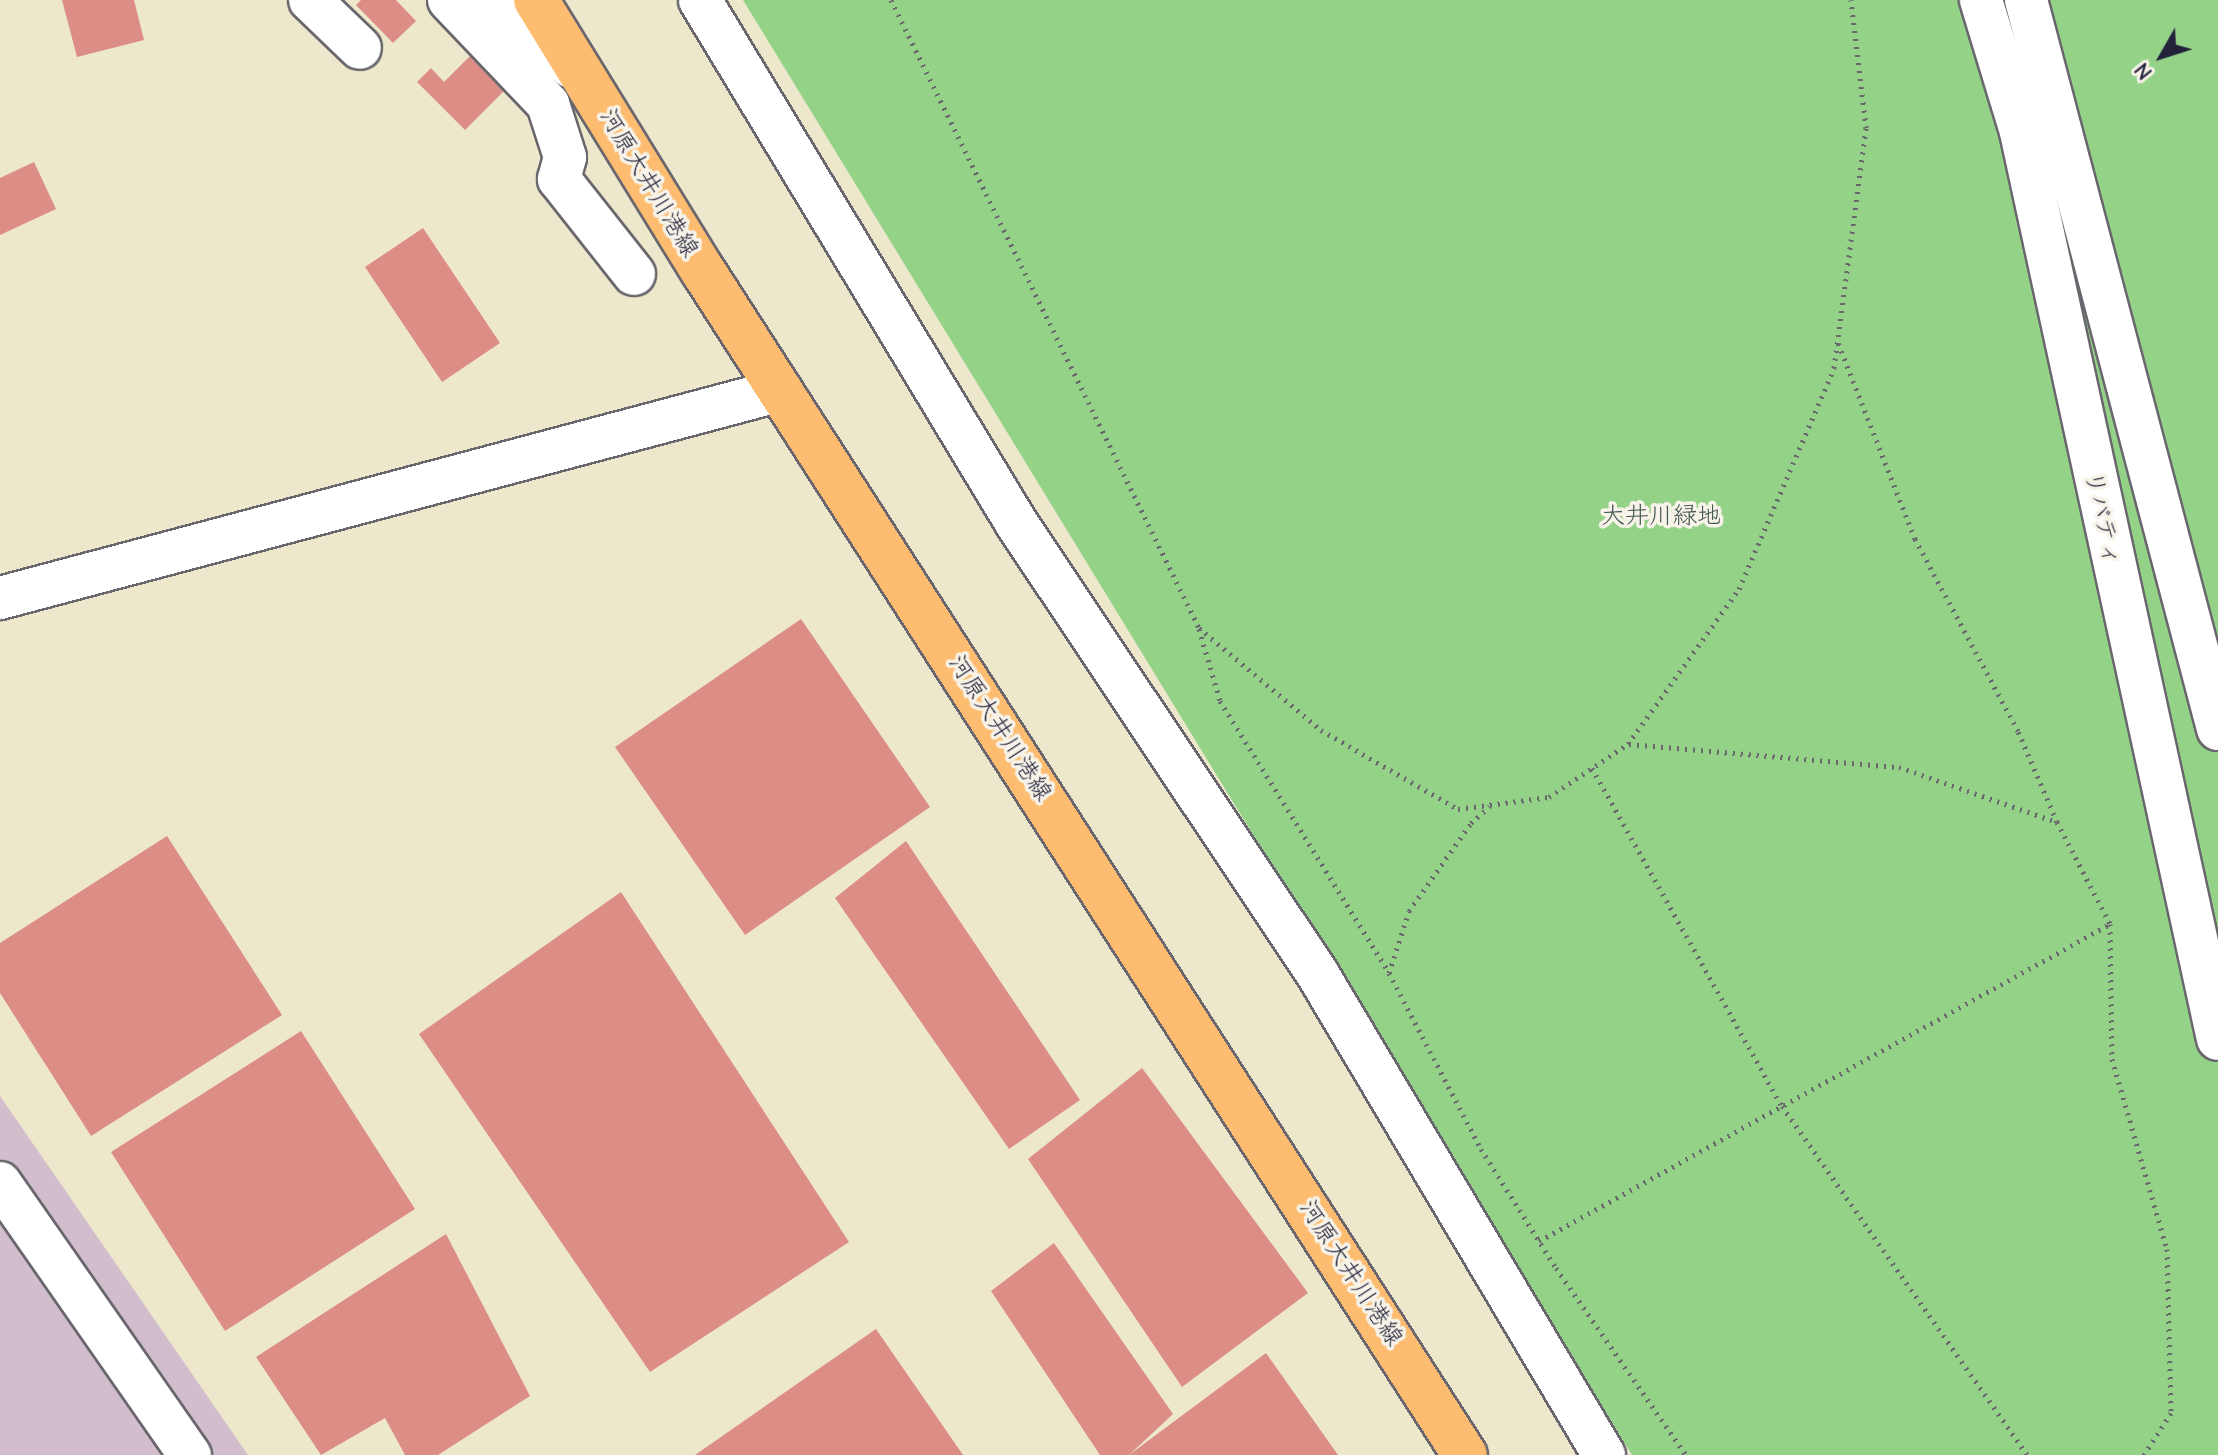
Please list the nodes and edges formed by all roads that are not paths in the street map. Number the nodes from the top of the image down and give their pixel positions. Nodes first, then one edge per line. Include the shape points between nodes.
1 (310, 0) edge
2 (449, 0) edge
3 (493, 0) edge
4 (536, 0) edge
5 (700, 0) edge
6 (1981, 0) edge
7 (2026, 0) edge
8 (360, 48) dead end
9 (587, 80) junction
10 (634, 274) dead end
11 (781, 390) junction
12 (0, 598) edge
13 (2218, 729) edge
14 (2218, 1039) edge
15 (0, 1183) edge
16 (190, 1455) edge
17 (1465, 1455) edge
18 (1604, 1455) edge

1 - 8 street
2 - 10 street via 548,104 565,157 559,179
3 - 9 street
4 - 9 main road, 河原大井川港線
5 - 18 street via 1017,524 1317,973
6 - 14 street, リバティ via 2021,132
7 - 13 street
9 - 11 main road, 河原大井川港線
11 - 12 street
11 - 17 main road, 河原大井川港線
15 - 16 street

